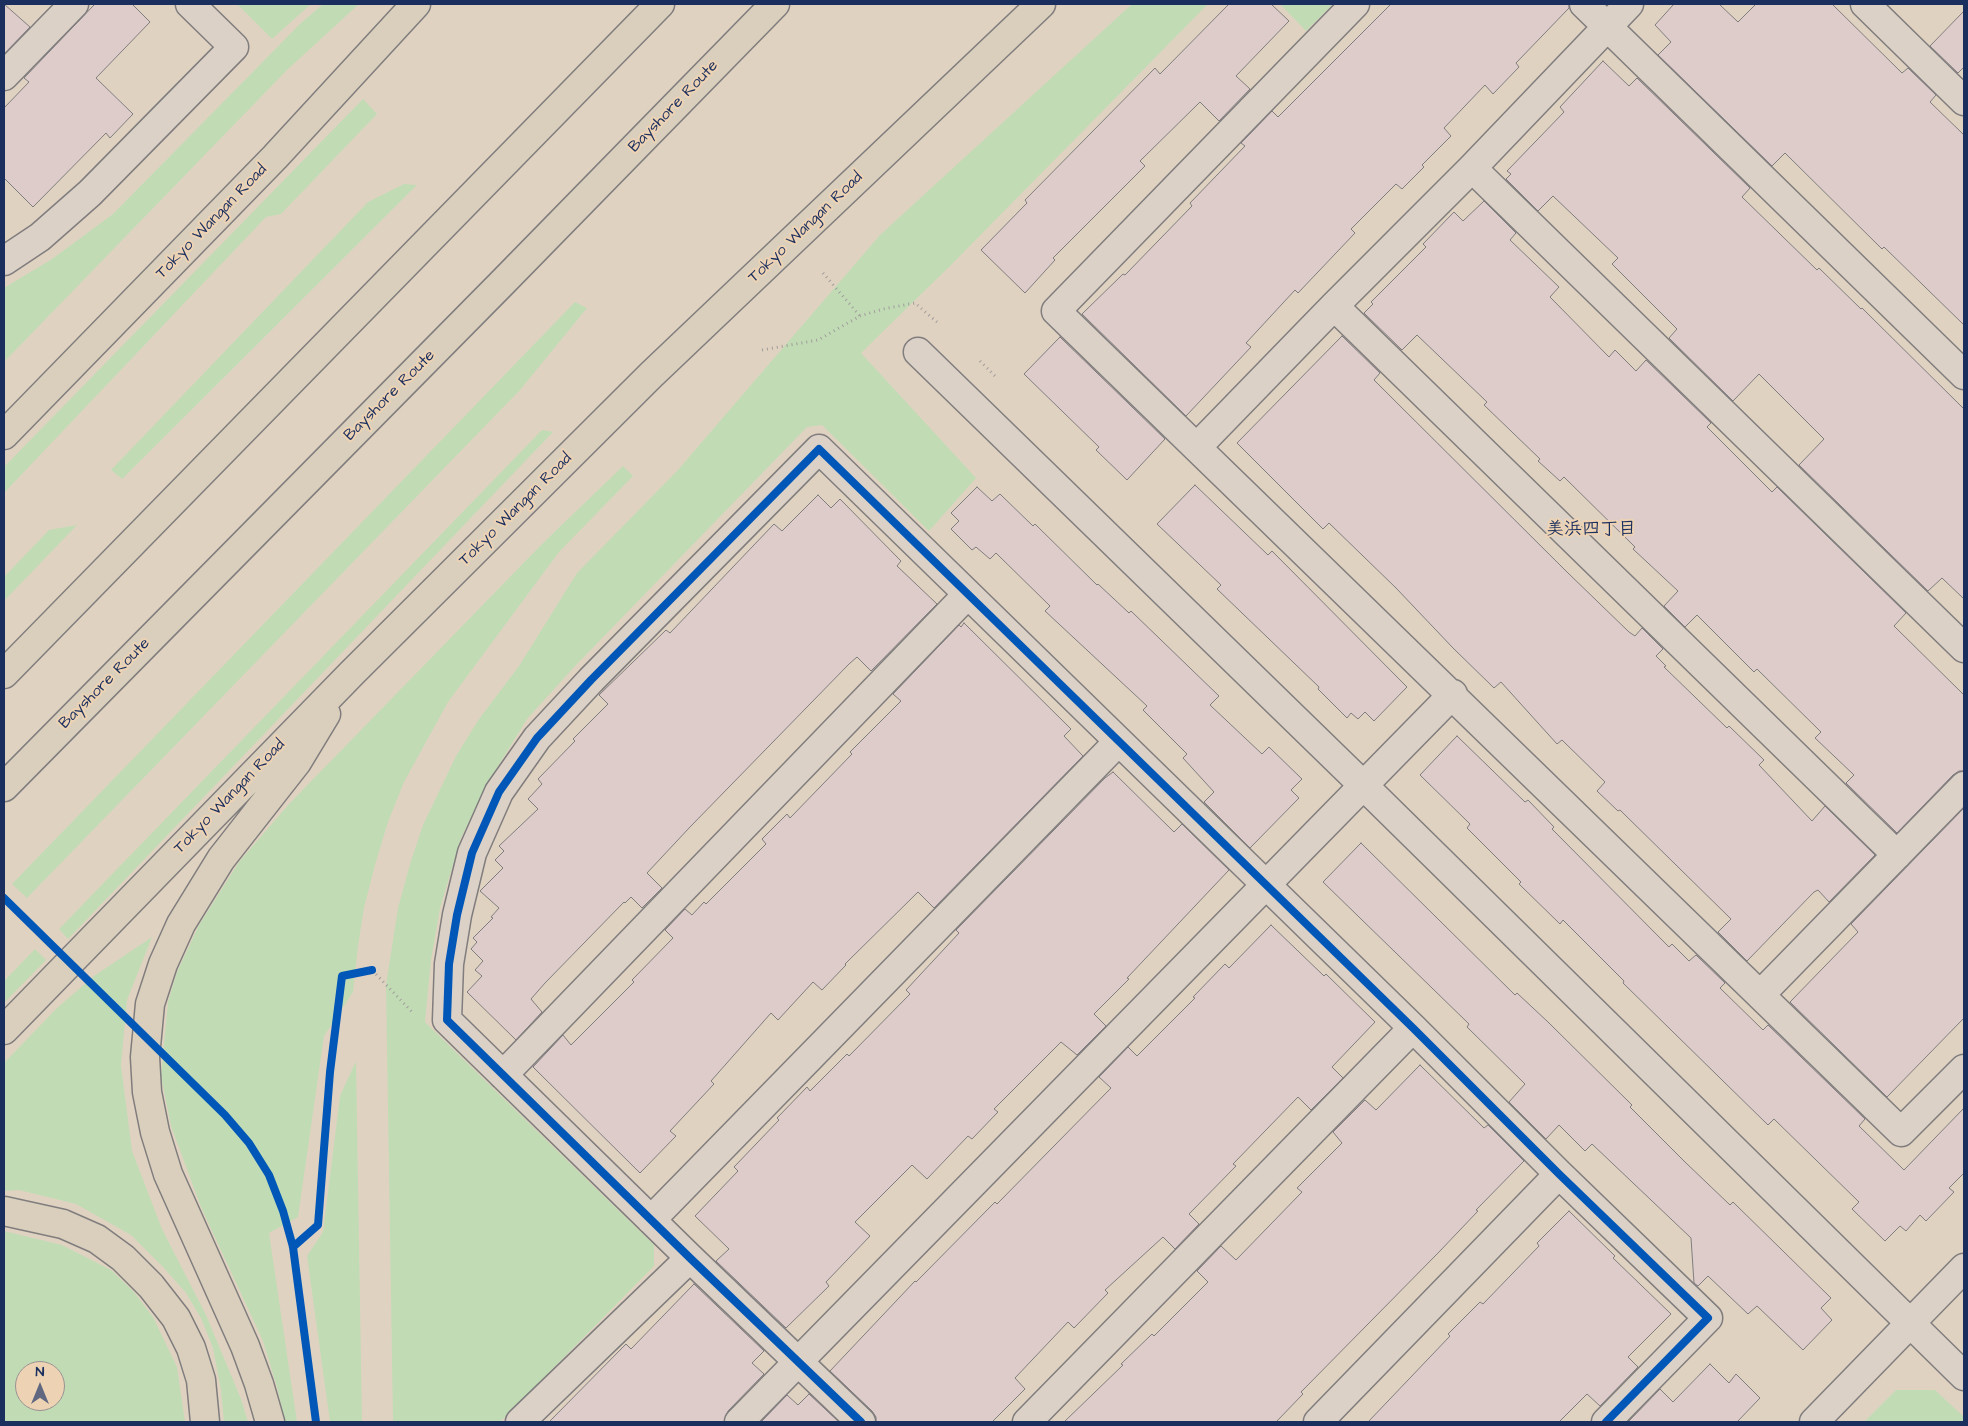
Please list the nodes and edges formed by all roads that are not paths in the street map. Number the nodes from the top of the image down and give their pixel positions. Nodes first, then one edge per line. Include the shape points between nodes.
1 (74, 4) edge
2 (190, 4) edge
3 (416, 4) edge
4 (660, 4) edge
5 (775, 4) edge
6 (1041, 4) edge
7 (1355, 4) edge
8 (1584, 4) edge
9 (1630, 4) edge
10 (1865, 4) edge
11 (1607, 27) junction
12 (4, 76) edge
13 (1964, 101) edge
14 (1472, 168) junction
15 (4, 261) edge
16 (1334, 306) junction
17 (918, 352) dead end
18 (1964, 375) edge
19 (61, 377) junction
20 (4, 416) edge
21 (4, 435) edge
22 (1197, 447) junction
23 (967, 595) junction
24 (1964, 648) edge
25 (352, 673) junction
26 (4, 674) edge
27 (1453, 694) junction
28 (1118, 742) junction
29 (1364, 786) junction
30 (1964, 786) edge
31 (4, 787) edge
32 (1897, 855) junction
33 (1265, 884) junction
34 (1760, 995) junction
35 (1413, 1028) junction
36 (4, 1030) edge
37 (1964, 1069) edge
38 (502, 1075) junction
39 (1559, 1174) junction
40 (4, 1211) edge
41 (651, 1220) junction
42 (690, 1258) junction
43 (1964, 1268) edge
44 (1911, 1323) junction
45 (798, 1362) junction
46 (1964, 1376) edge
47 (205, 1422) edge
48 (270, 1422) edge
49 (520, 1422) edge
50 (739, 1422) edge
51 (861, 1422) edge
52 (1026, 1422) edge
53 (1318, 1422) edge
54 (1606, 1422) edge
55 (1814, 1422) edge

1 - 12 street
2 - 15 street via 234,47 90,193 40,237
3 - 19 highway, Tokyo Wangan Road via 275,157
4 - 26 highway
5 - 31 highway, Bayshore Route
6 - 25 highway, Tokyo Wangan Road via 651,375
7 - 22 street via 1056,311
8 - 11 street
9 - 11 street
10 - 13 street
11 - 14 street
11 - 18 street
14 - 16 street
14 - 24 street
16 - 22 street
16 - 32 street
17 - 29 street
19 - 20 highway
19 - 21 highway, Tokyo Wangan Road
22 - 27 street
23 - 28 street
23 - 38 street
23 - 38 street via 819,449 591,680 537,738 499,792 472,854 457,915 449,964 447,1020
25 - 36 highway, Tokyo Wangan Road
25 - 48 highway via 297,762 221,859 181,924 163,964 149,1013 145,1057 154,1132 168,1174 245,1346
27 - 29 street
27 - 34 street
28 - 33 street
28 - 41 street
29 - 33 street
29 - 44 street
30 - 32 street
32 - 34 street
33 - 35 street
33 - 45 street
34 - 37 street via 1901,1132
35 - 39 street
35 - 52 street
38 - 41 street
39 - 53 street
39 - 54 street via 1708,1318
40 - 47 highway via 63,1224 97,1239 123,1258 151,1286 176,1318 191,1348 201,1380
41 - 42 street
42 - 45 street
42 - 49 street
43 - 44 street
44 - 46 street
44 - 55 street
45 - 50 street
45 - 51 street

